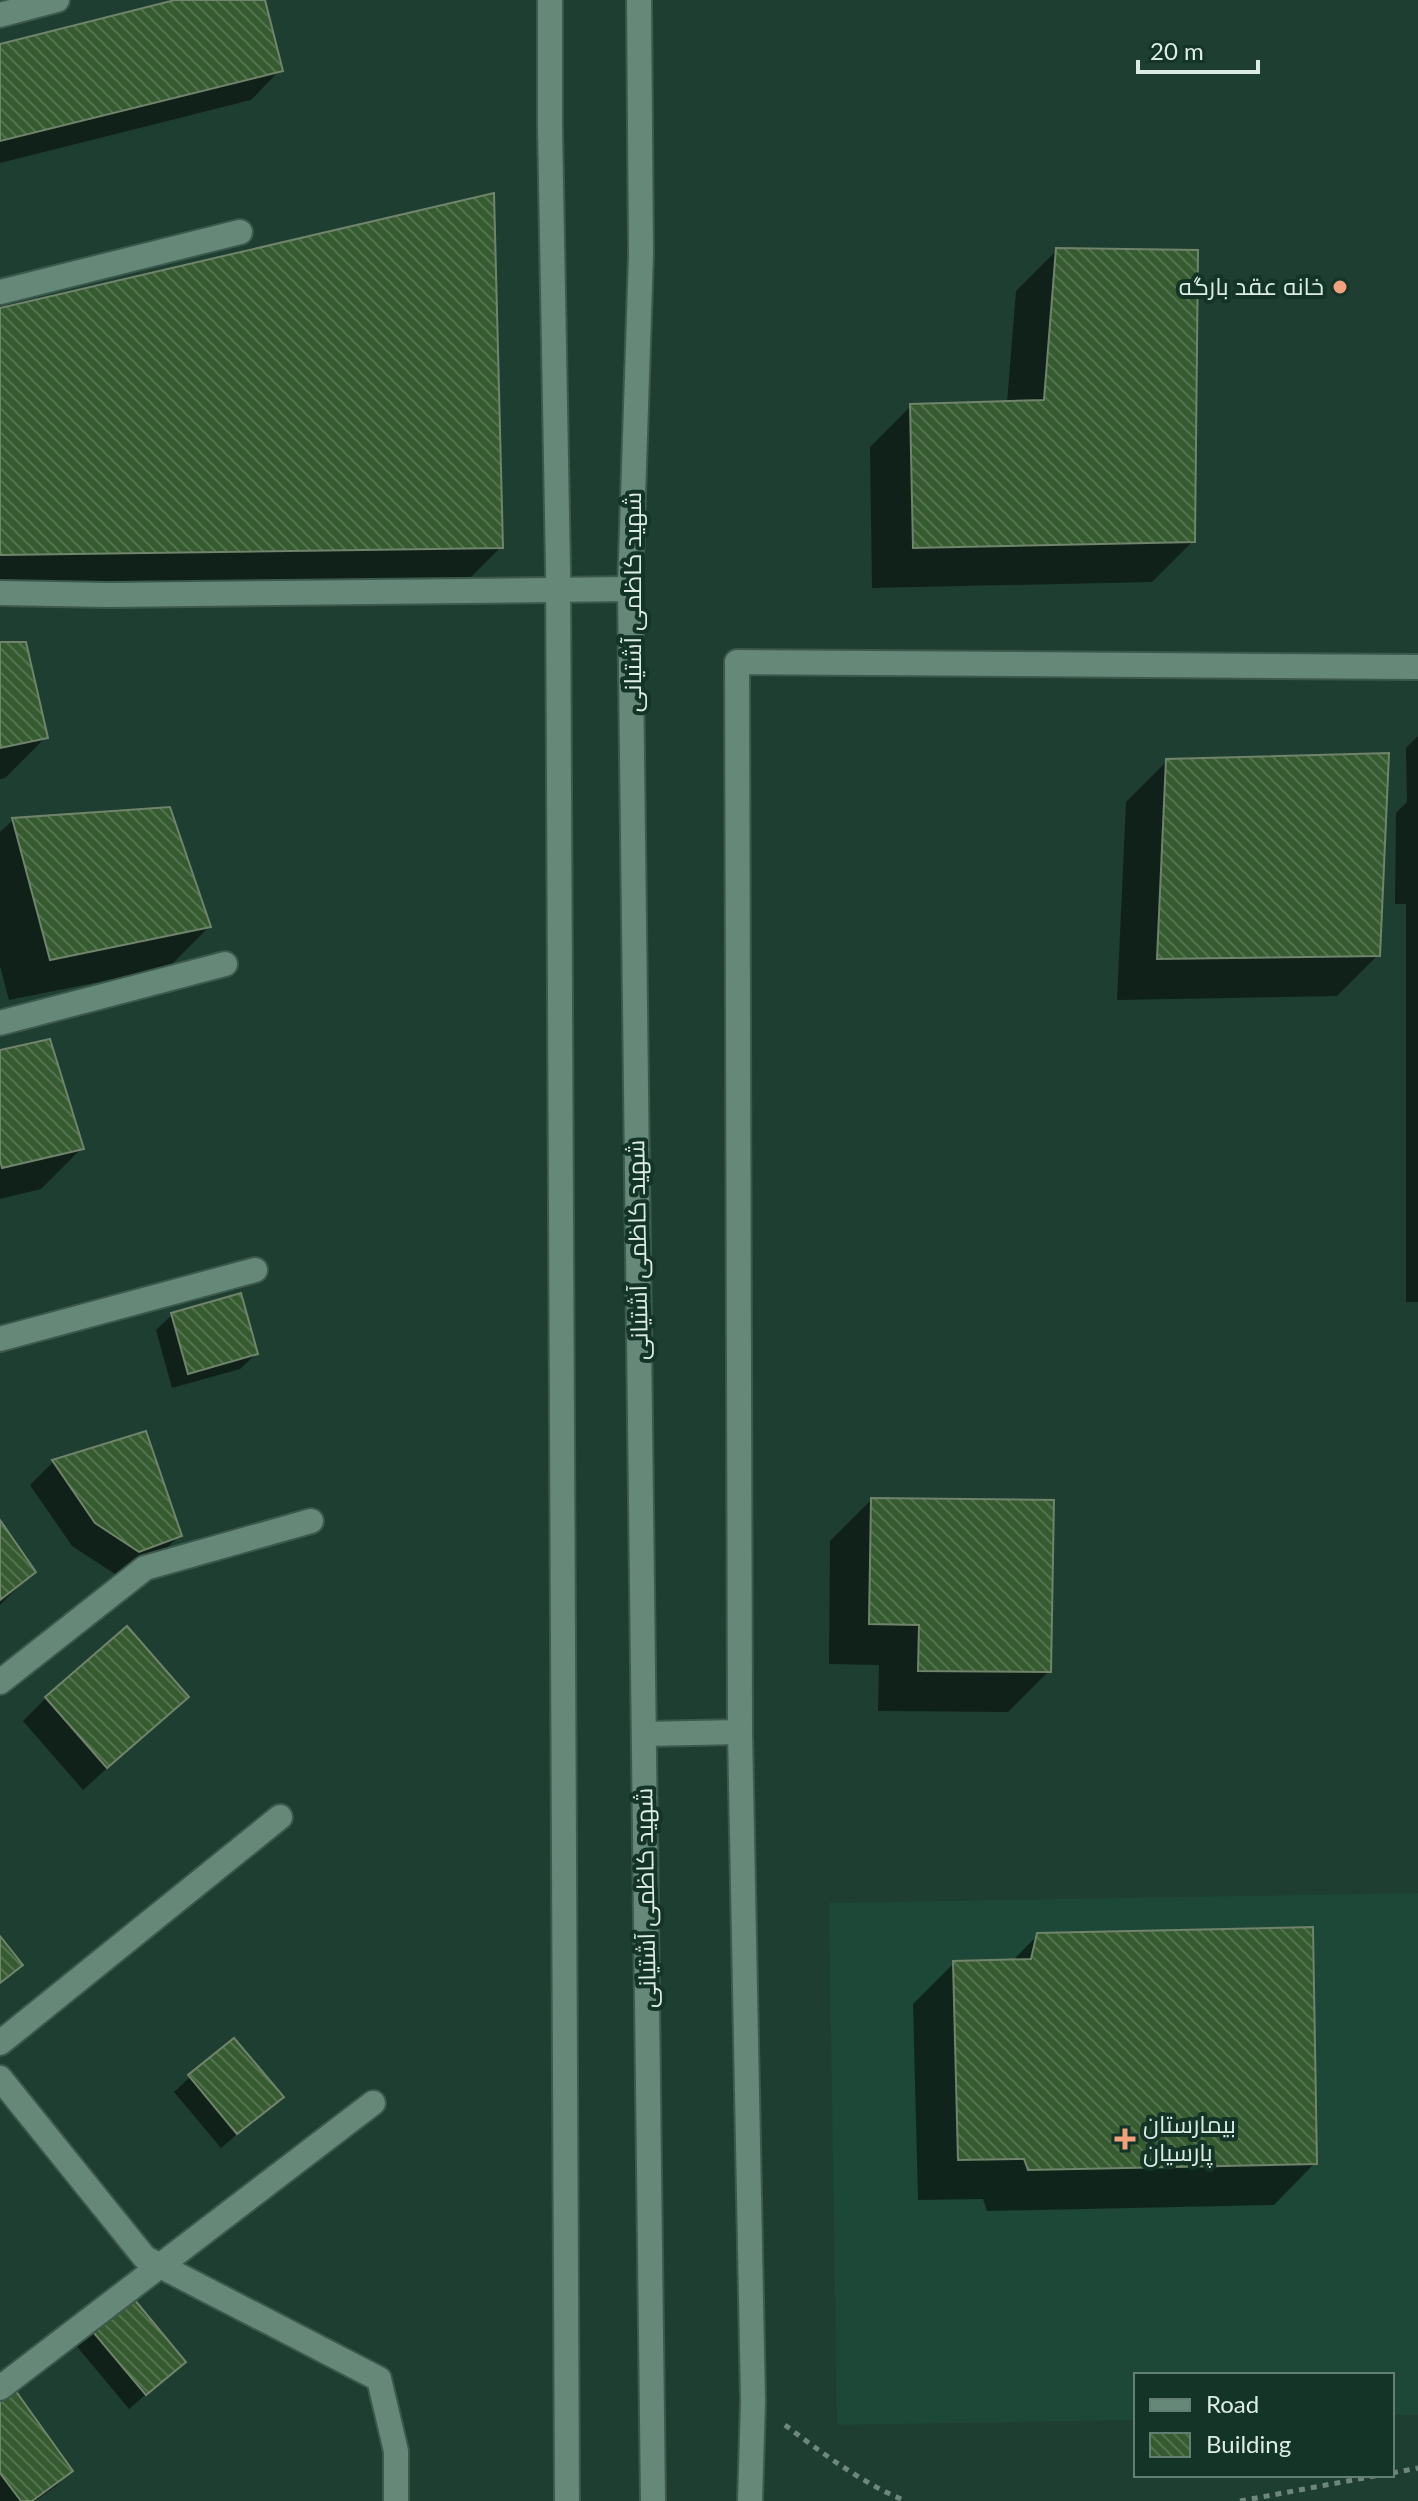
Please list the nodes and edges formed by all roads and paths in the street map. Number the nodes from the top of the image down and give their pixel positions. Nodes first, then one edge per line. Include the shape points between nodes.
1 (57, 0) edge
2 (550, 0) edge
3 (639, 0) edge
4 (0, 15) edge
5 (240, 232) dead end
6 (0, 292) edge
7 (630, 589) junction
8 (558, 590) junction
9 (0, 593) edge
10 (1418, 667) edge
11 (225, 964) dead end
12 (0, 1023) edge
13 (255, 1270) dead end
14 (0, 1339) edge
15 (311, 1521) dead end
16 (0, 1682) edge
17 (740, 1732) junction
18 (644, 1734) junction
19 (280, 1817) dead end
20 (0, 2043) edge
21 (0, 2078) edge
22 (373, 2103) dead end
23 (158, 2266) junction
24 (0, 2388) edge
25 (753, 2401) junction
26 (1418, 2468) edge
27 (1394, 2473) edge
28 (1369, 2477) edge
29 (396, 2501) edge
30 (567, 2501) edge
31 (653, 2501) edge
32 (750, 2501) edge
33 (906, 2501) edge
34 (1240, 2501) edge

1 - 4 street
2 - 8 street
3 - 7 street, شهید کاظمی آشتیانی via 641,254
5 - 6 street
7 - 8 street
7 - 18 street, شهید کاظمی آشتیانی
8 - 9 street
8 - 30 street
10 - 17 street via 737,662
11 - 12 street
13 - 14 street
15 - 16 street via 145,1568
17 - 18 street
17 - 25 street
18 - 31 street, شهید کاظمی آشتیانی
19 - 20 street
21 - 23 street via 145,2258
22 - 23 street
23 - 24 street
23 - 29 street via 379,2379 396,2451
25 - 32 street
25 - 33 path via 817,2449
26 - 27 path
28 - 34 path

